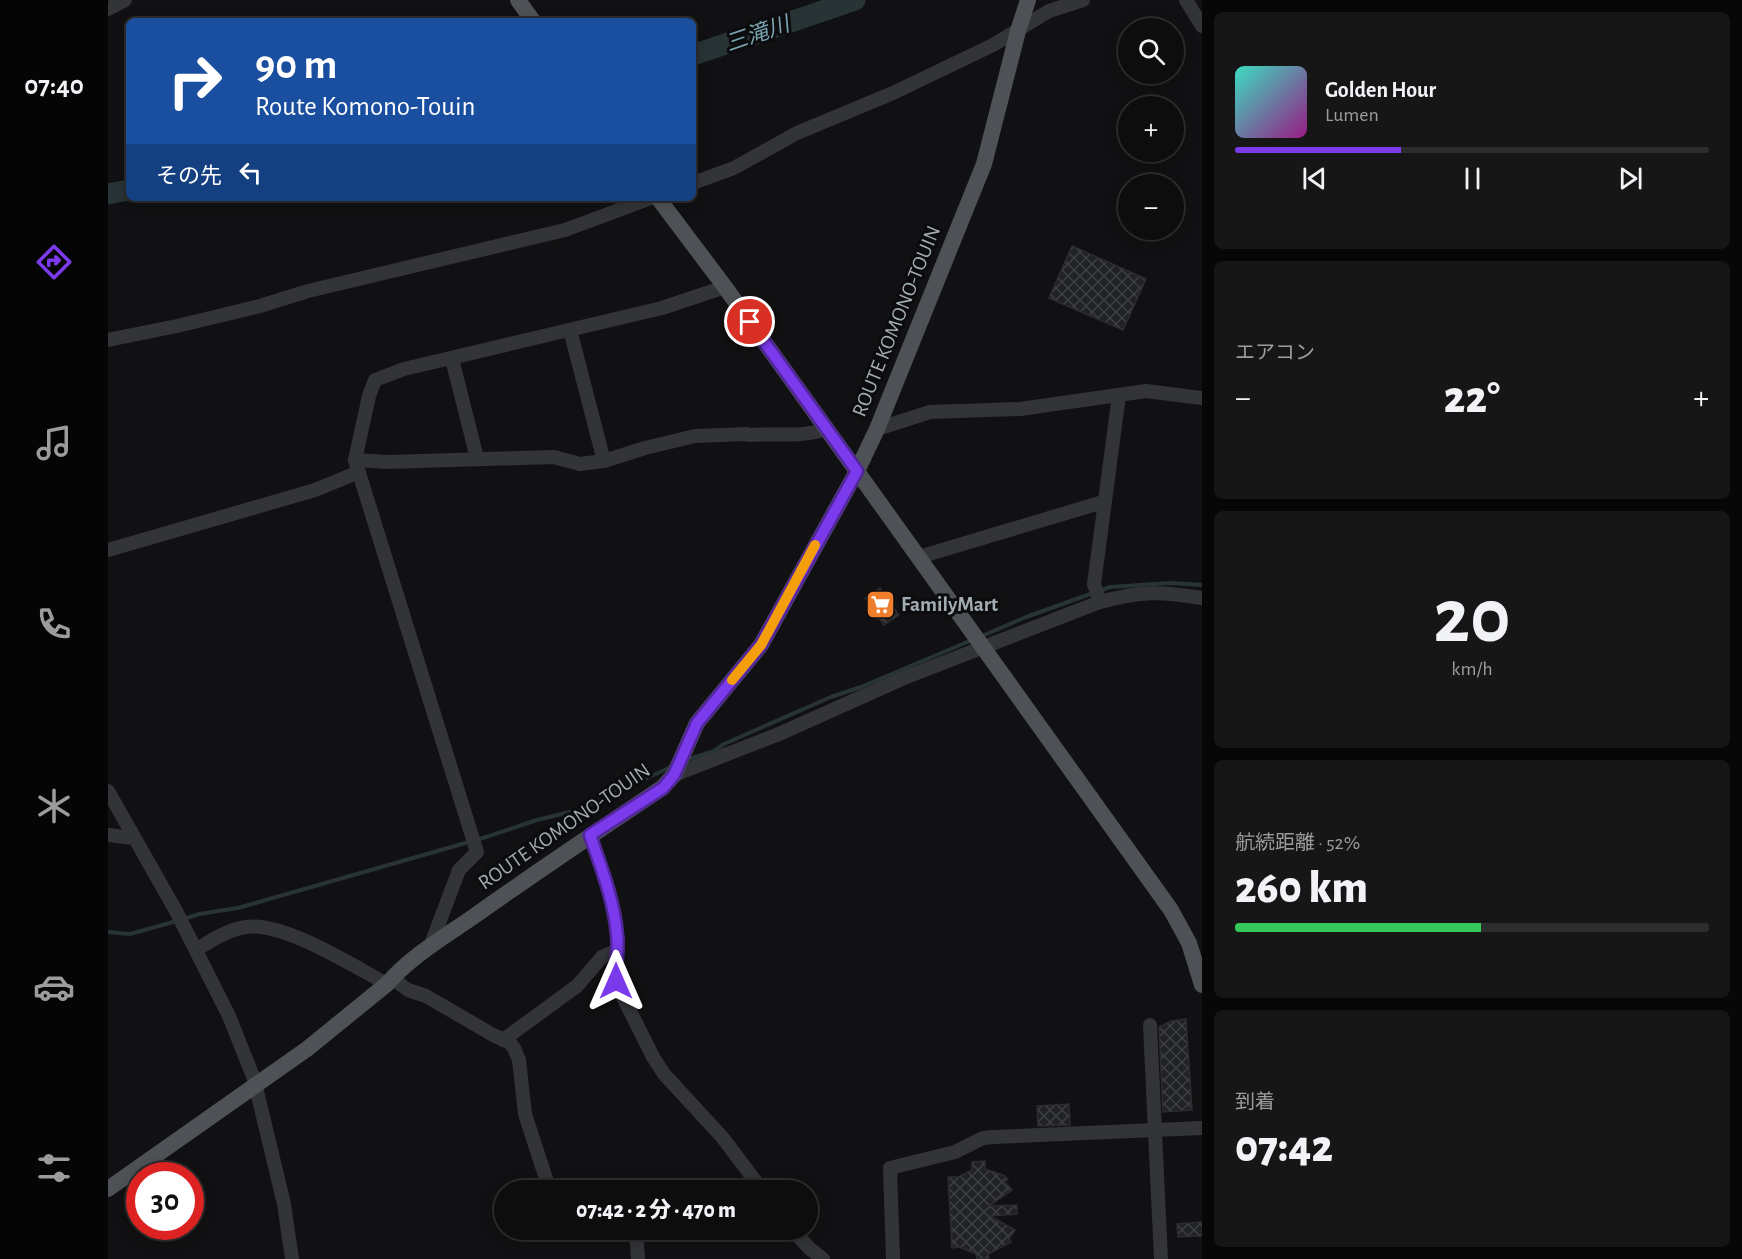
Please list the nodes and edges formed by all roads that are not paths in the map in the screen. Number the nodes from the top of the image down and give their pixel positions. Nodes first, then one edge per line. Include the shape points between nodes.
1 (125, 0) edge
2 (518, 0) edge
3 (1028, 0) edge
4 (1083, 0) edge
5 (1186, 0) edge
6 (108, 9) edge
7 (531, 18) edge
8 (1202, 26) edge
9 (1018, 31) junction
10 (696, 182) edge
11 (643, 201) edge
12 (660, 201) edge
13 (725, 286) junction
14 (570, 330) junction
15 (108, 340) edge
16 (452, 359) junction
17 (1119, 395) junction
18 (1202, 398) edge
19 (826, 429) junction
20 (877, 429) junction
21 (477, 459) junction
22 (604, 461) junction
23 (357, 466) junction
24 (857, 471) junction
25 (1103, 502) junction
26 (108, 550) edge
27 (919, 557) junction
28 (1202, 598) edge
29 (1100, 601) junction
30 (979, 641) junction
31 (676, 771) junction
32 (108, 791) edge
33 (108, 835) edge
34 (590, 835) junction
35 (133, 838) junction
36 (429, 948) junction
37 (196, 950) junction
38 (616, 951) junction
39 (389, 981) junction
40 (1202, 985) edge
41 (1150, 1025) dead end
42 (503, 1040) junction
43 (255, 1087) junction
44 (1202, 1128) edge
45 (1156, 1130) junction
46 (546, 1180) edge
47 (755, 1180) edge
48 (108, 1189) edge
49 (637, 1240) edge
50 (802, 1240) edge
51 (292, 1259) edge
52 (638, 1259) edge
53 (823, 1259) edge
54 (893, 1259) edge
55 (1161, 1259) edge

1 - 6 street
2 - 7 main road
3 - 9 main road, ROUTE KOMONO-TOUIN
4 - 9 street via 1049,11
5 - 8 street
9 - 10 street via 797,134 734,168
9 - 20 main road, ROUTE KOMONO-TOUIN via 984,164
11 - 15 street via 565,230
12 - 13 main road
13 - 14 street via 662,308
13 - 19 main road
14 - 16 street
14 - 22 street
16 - 21 street
16 - 23 street via 375,380
17 - 18 street via 1146,391
17 - 20 street via 1020,409 930,412
17 - 25 street
19 - 22 street via 809,435 695,436
19 - 24 main road
20 - 24 main road, ROUTE KOMONO-TOUIN
21 - 22 street via 554,457 580,464
21 - 23 street
23 - 26 street via 315,490
23 - 36 street via 477,852 459,870
24 - 27 main road
24 - 31 main road, ROUTE KOMONO-TOUIN via 761,645 697,723
25 - 27 street
25 - 29 street via 1094,584
27 - 30 main road
28 - 29 street via 1162,592
29 - 30 street
30 - 31 street via 779,734
30 - 40 main road via 1172,910 1189,943
31 - 34 main road, ROUTE KOMONO-TOUIN via 663,788
32 - 35 street
33 - 35 street
34 - 36 main road, ROUTE KOMONO-TOUIN
34 - 38 street via 615,917
35 - 37 street
36 - 39 main road, ROUTE KOMONO-TOUIN
37 - 39 street via 228,931 261,926 312,944
37 - 43 street via 230,1016
38 - 42 street via 602,957 577,986
38 - 47 street via 616,981 658,1066
39 - 42 street via 426,996
39 - 43 main road, ROUTE KOMONO-TOUIN
41 - 45 street
42 - 46 street via 514,1048 519,1060 525,1114
43 - 48 main road, ROUTE KOMONO-TOUIN
43 - 51 street via 284,1204
44 - 45 street
45 - 54 street via 983,1138 955,1152 890,1168
45 - 55 street
49 - 52 street
50 - 53 street

